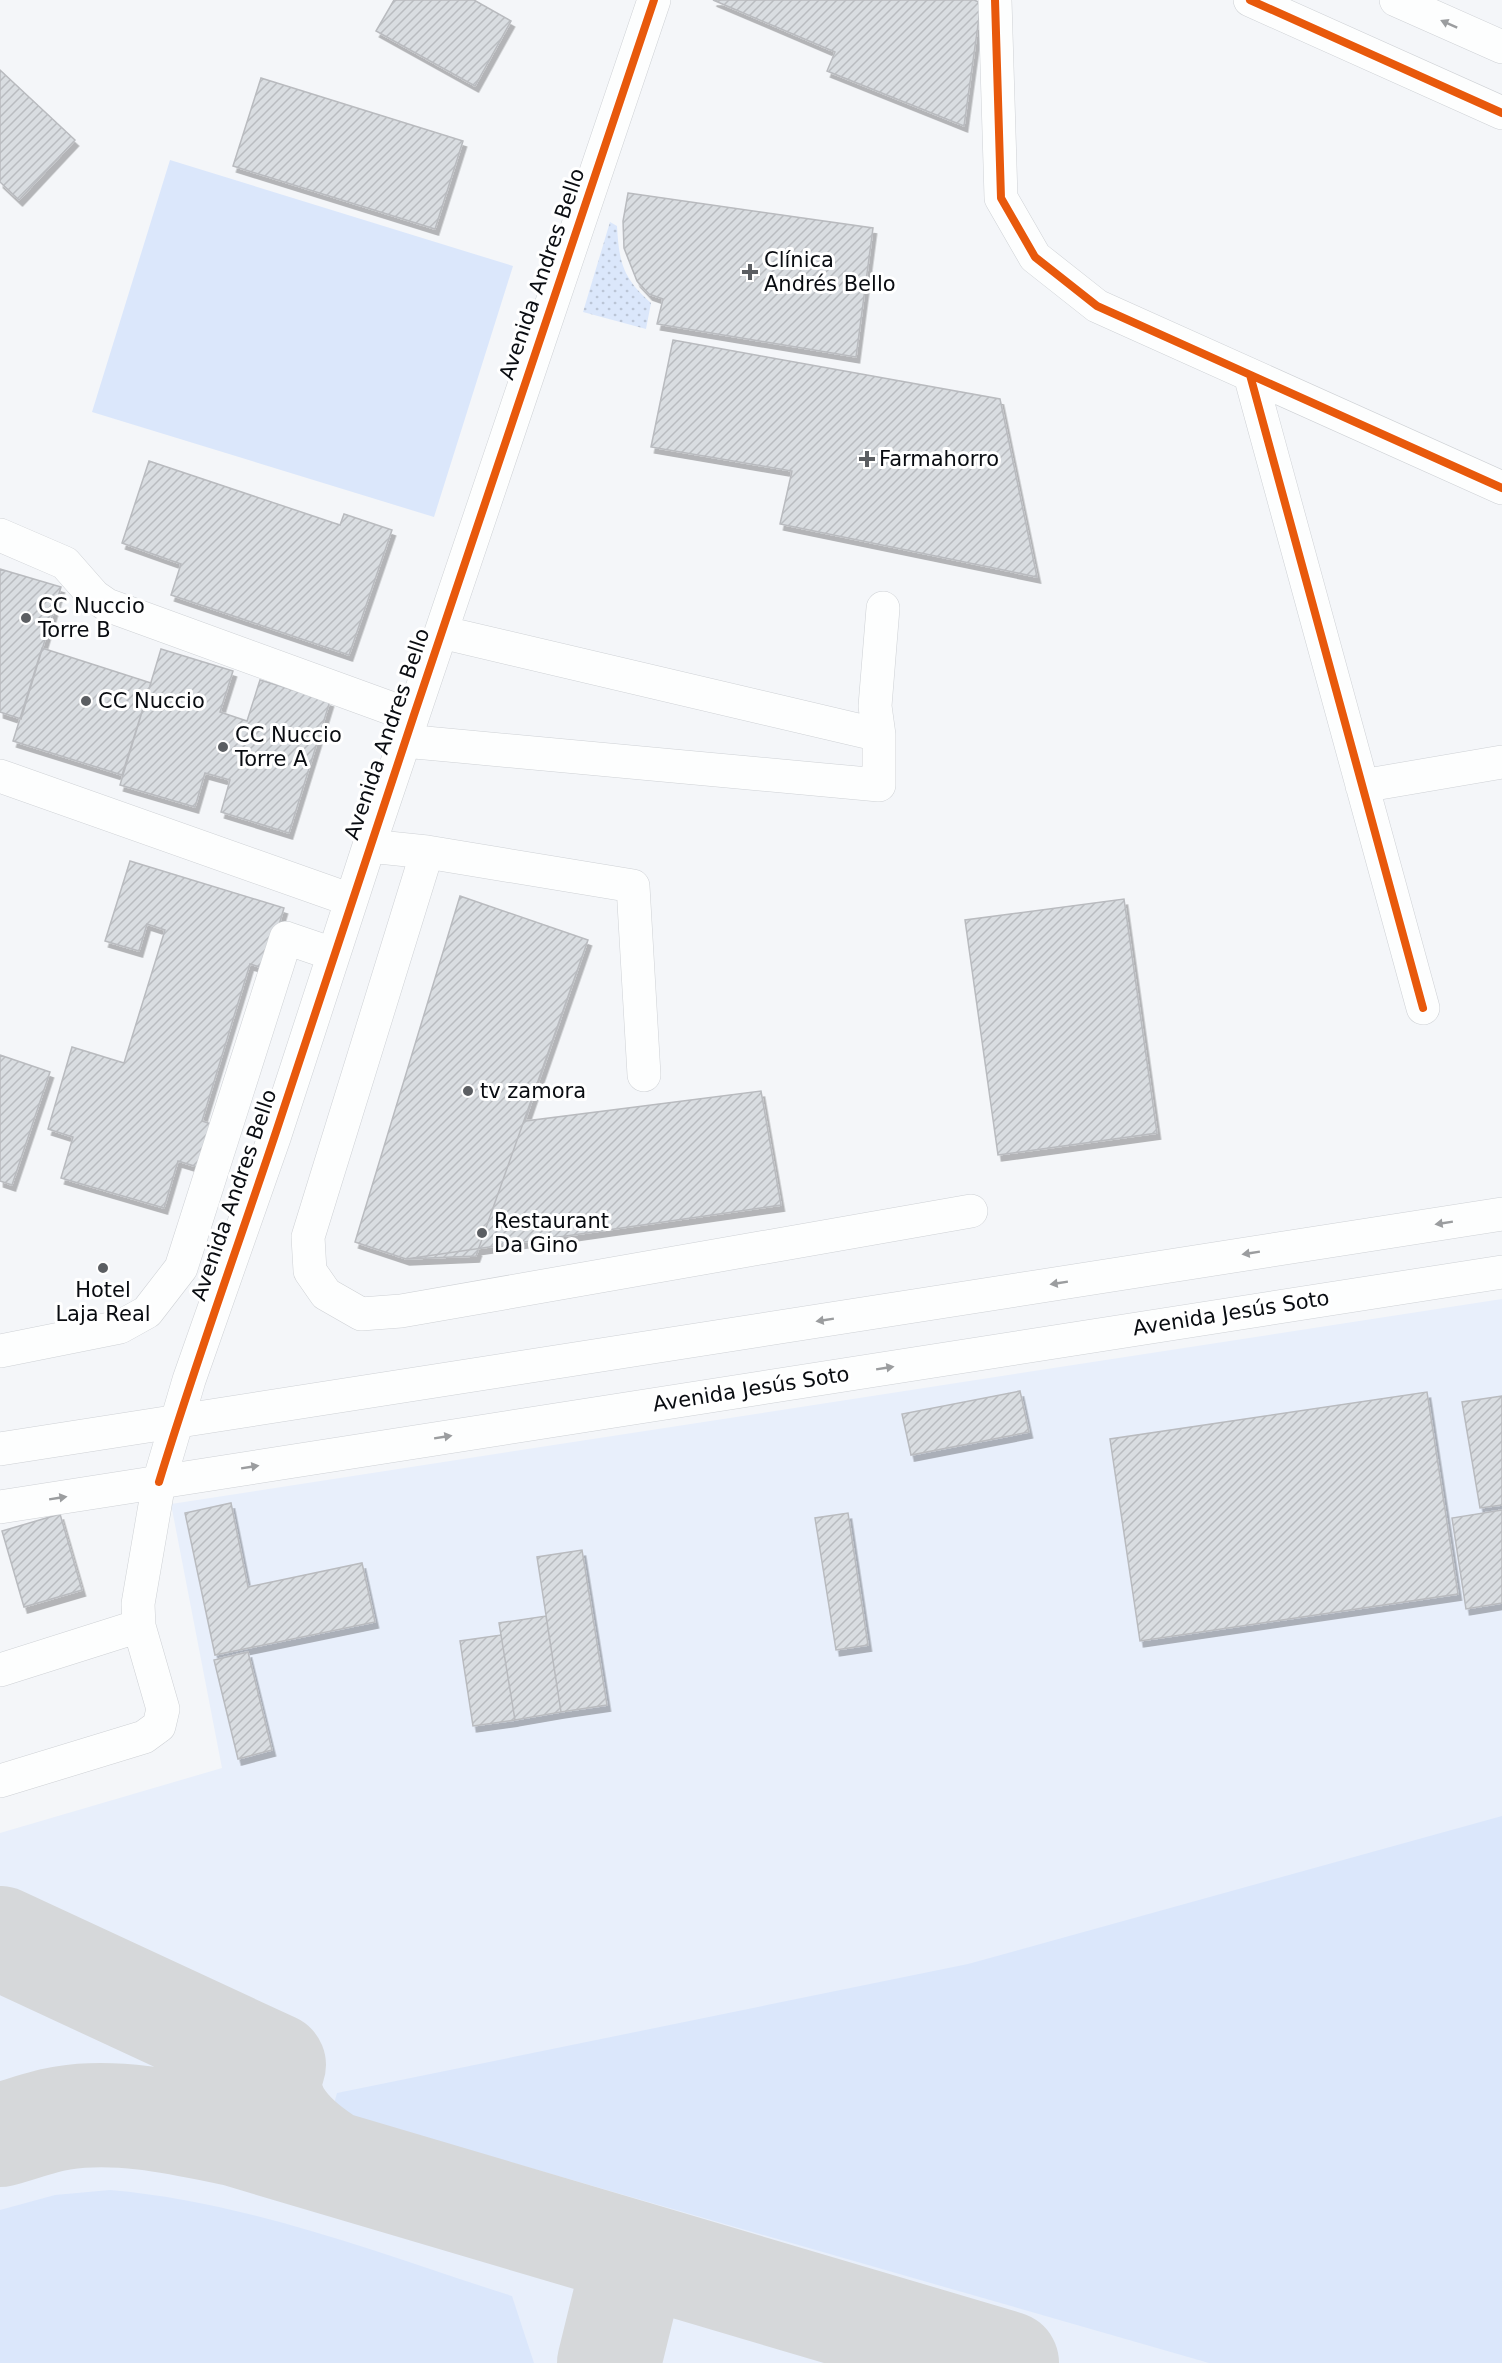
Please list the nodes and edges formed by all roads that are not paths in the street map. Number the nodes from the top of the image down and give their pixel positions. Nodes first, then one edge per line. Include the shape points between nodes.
1 (654, 0) edge
2 (995, 0) edge
3 (1250, 0) edge
4 (1396, 0) edge
5 (1502, 47) edge
6 (1502, 113) edge
7 (1250, 375) junction
8 (1502, 488) edge
9 (0, 535) edge
10 (883, 608) dead end
11 (441, 632) junction
12 (408, 729) junction
13 (879, 735) junction
14 (1502, 762) edge
15 (0, 776) edge
16 (1362, 786) junction
17 (369, 846) junction
18 (427, 852) junction
19 (351, 900) junction
20 (333, 954) junction
21 (1424, 1008) dead end
22 (644, 1074) dead end
23 (228, 1120) junction
24 (275, 1135) junction
25 (971, 1211) dead end
26 (1502, 1214) edge
27 (1502, 1272) edge
28 (0, 1351) edge
29 (177, 1421) junction
30 (0, 1449) edge
31 (159, 1482) junction
32 (0, 1507) edge
33 (139, 1626) junction
34 (0, 1670) edge
35 (0, 1781) edge

1 - 11 street, Avenida Andres Bello
2 - 7 street via 1002,198 1035,257 1097,306
3 - 6 street
5 -> 4 street
7 - 8 street
7 - 16 street
9 - 12 street via 65,563 107,605
10 - 13 street via 875,706
11 - 12 street, Avenida Andres Bello
11 - 13 street
12 - 13 street via 879,785
12 - 17 street, Avenida Andres Bello
14 - 16 street
15 - 19 street
16 - 21 street
17 - 18 street
17 - 19 street, Avenida Andres Bello
18 - 22 street via 633,886
18 - 25 street via 308,1237 310,1271 326,1294 361,1314 401,1311
19 - 20 street, Avenida Andres Bello
20 - 23 street via 286,938
20 - 24 street, Avenida Andres Bello
23 - 24 street
23 - 28 street via 182,1268 147,1312 120,1327
24 - 29 street, Avenida Andres Bello
26 -> 29 street
31 -> 27 street, Avenida Jesús Soto
29 - 30 street
29 - 31 street, Avenida Andres Bello
32 -> 31 street, Avenida Jesús Soto
31 - 33 street, Avenida Andres Bello via 138,1604
33 - 34 street
33 - 35 street, Avenida Andres Bello via 163,1709 159,1726 144,1737

